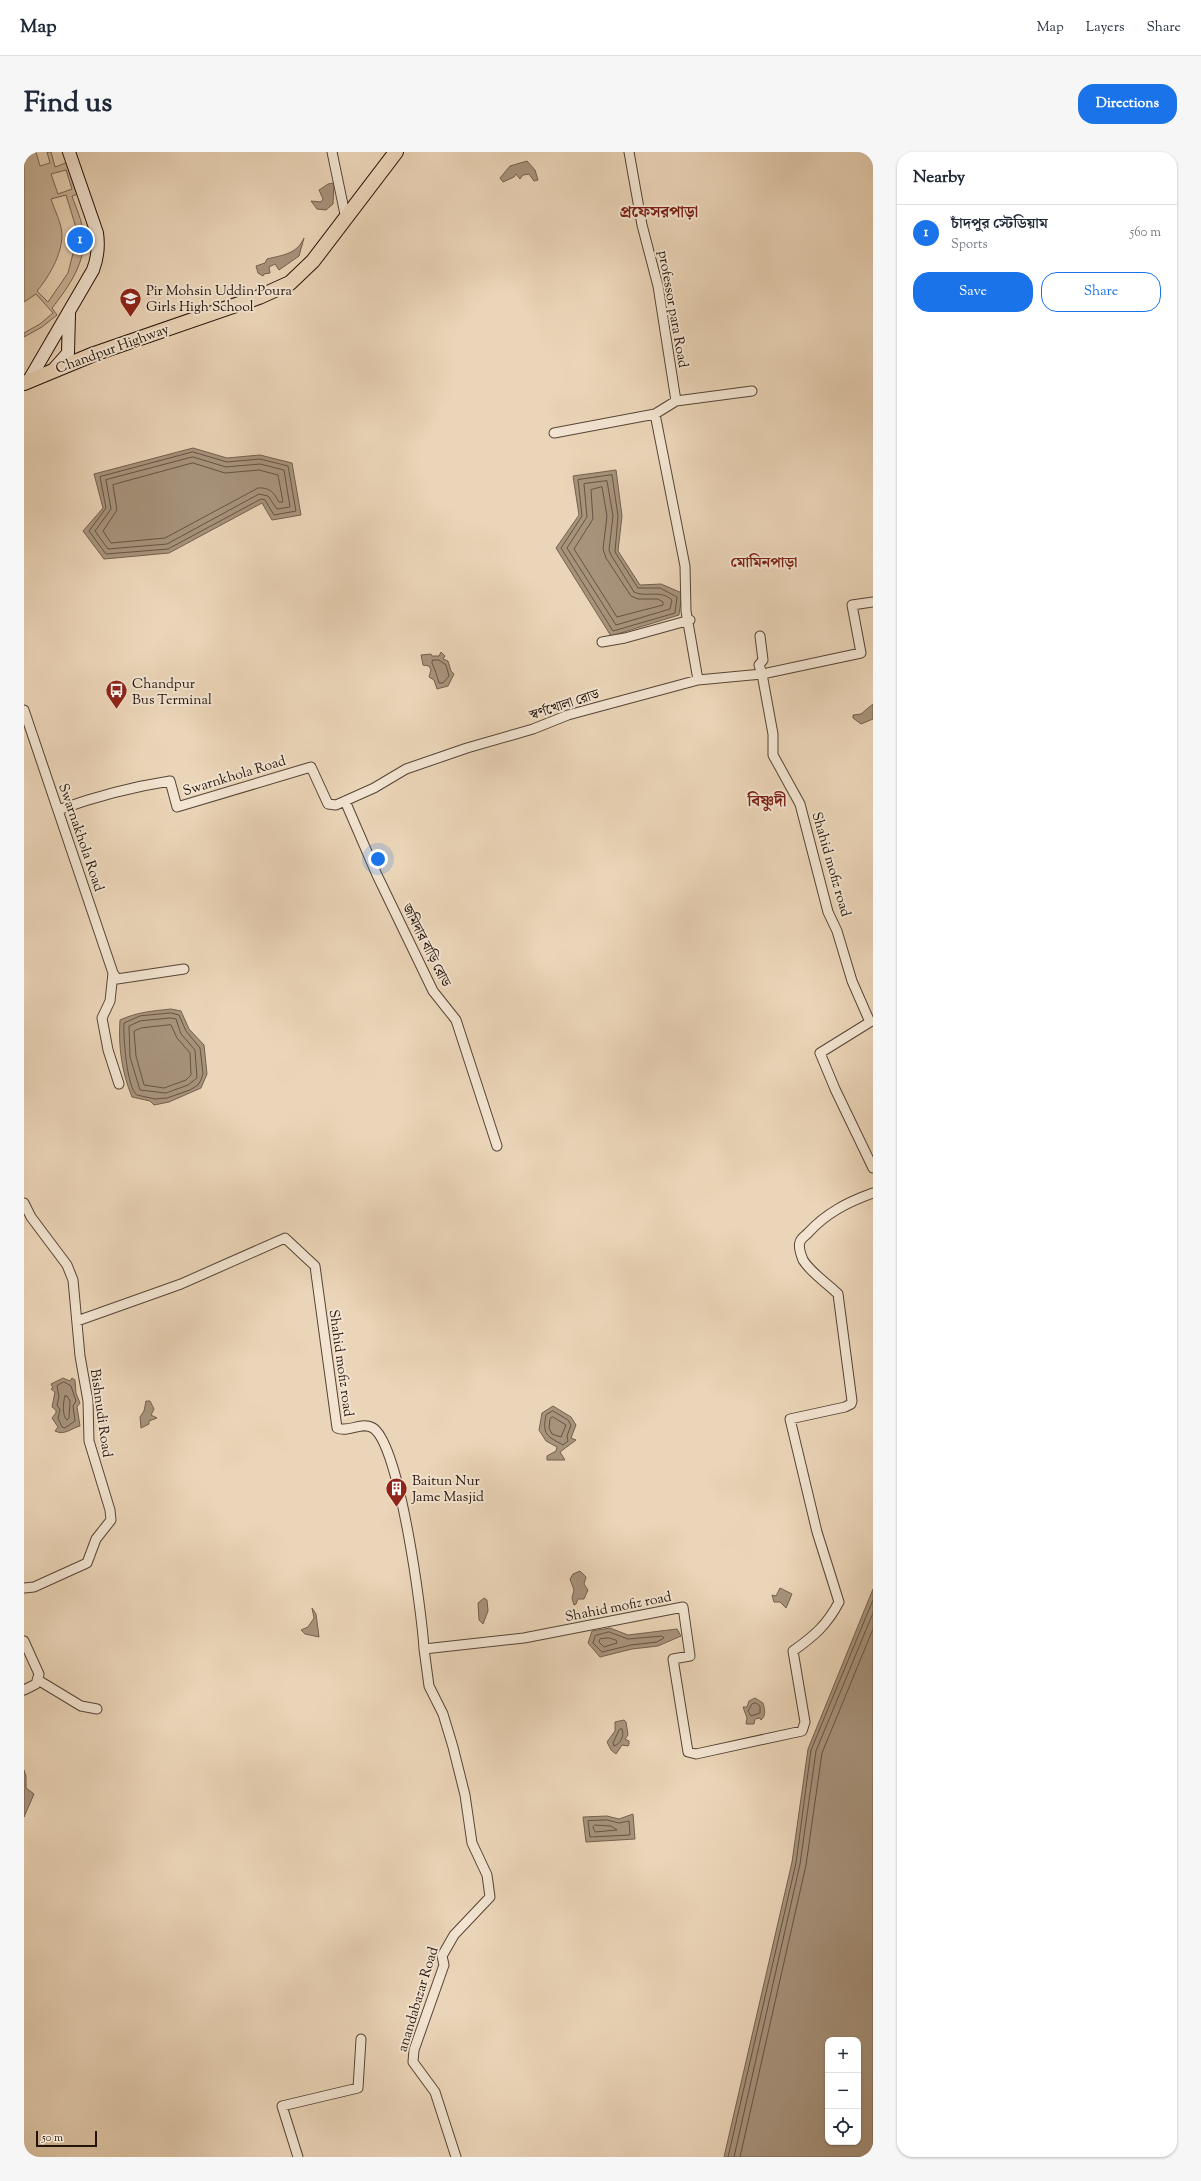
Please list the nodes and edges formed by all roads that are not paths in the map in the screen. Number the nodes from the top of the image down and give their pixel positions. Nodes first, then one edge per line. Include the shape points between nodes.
1 (69, 152) edge
2 (332, 152) edge
3 (396, 152) edge
4 (629, 152) edge
5 (346, 219) junction
6 (69, 314) junction
7 (54, 369) junction
8 (26, 382) edge
9 (752, 391) dead end
10 (676, 401) junction
11 (655, 414) junction
12 (554, 433) dead end
13 (873, 602) edge
14 (690, 620) junction
15 (760, 636) dead end
16 (602, 642) dead end
17 (762, 674) junction
18 (698, 680) junction
19 (24, 710) edge
20 (27, 729) edge
21 (345, 801) junction
22 (58, 810) junction
23 (184, 969) dead end
24 (113, 973) junction
25 (119, 1084) dead end
26 (498, 1146) dead end
27 (873, 1168) edge
28 (873, 1193) edge
29 (24, 1203) edge
30 (78, 1321) junction
31 (24, 1588) edge
32 (24, 1641) edge
33 (424, 1649) junction
34 (38, 1680) junction
35 (24, 1690) edge
36 (97, 1709) dead end
37 (361, 2039) dead end
38 (298, 2157) edge
39 (456, 2157) edge

1 - 6 street via 99,246 93,270
2 - 5 street
3 - 5 main road, Chandpur Highway
4 - 10 street, professor para Road via 642,225 658,286
5 - 7 main road, Chandpur Highway via 314,261 290,283 258,297
6 - 7 street via 68,353
6 - 8 street
7 - 8 main road, Chandpur Highway
9 - 10 street
10 - 11 street
11 - 12 street
11 - 14 street via 685,566 686,611
13 - 17 street, স্বর্ণখোলা রোড via 852,606 861,653
14 - 16 street
14 - 18 street
15 - 17 street via 763,660 759,665
17 - 18 street, স্বর্ণখোলা রোড
17 - 27 street, Shahid mofiz road via 773,734 773,755 800,804 828,912 837,931 852,981 870,1022 820,1053 834,1089
18 - 21 street, স্বর্ণখোলা রোড via 568,715 467,748 406,769
19 - 20 street, Swarnakhola Road
20 - 22 street, Swarnakhola Road
21 - 22 street, Swarnkhola Road via 336,805 328,804 311,767 177,807 170,781 94,797
21 - 26 street, জমিদার বাড়ি রোড via 377,875 433,991 456,1020
22 - 24 street, Swarnakhola Road
23 - 24 street via 117,979
24 - 25 street via 110,1001 102,1018 108,1050
28 - 33 street, Shahid mofiz road via 836,1210 813,1228 799,1244 802,1258 809,1268 838,1294 852,1401 845,1407 790,1419 817,1532 838,1602 832,1615 817,1634 793,1651 805,1722 802,1731 696,1754 688,1752 672,1659 690,1656 683,1608 562,1632
29 - 30 street, Bishnudi Road via 31,1217 67,1265 73,1280
30 - 31 street, Bishnudi Road via 80,1356 88,1401 89,1441 111,1520 96,1539 87,1563 34,1587
30 - 33 street, Shahid mofiz road via 181,1284 285,1238 315,1266 337,1428 342,1430 367,1426 374,1429 394,1471 413,1563
32 - 34 street via 39,1670
33 - 39 street, anandabazar Road via 429,1686 443,1714 453,1747 465,1795 472,1843 487,1875 490,1897 454,1935 442,1956 444,1965 414,2050 413,2062 435,2092
34 - 35 street via 36,1684
34 - 36 street via 81,1706
37 - 38 street via 358,2088 282,2106

